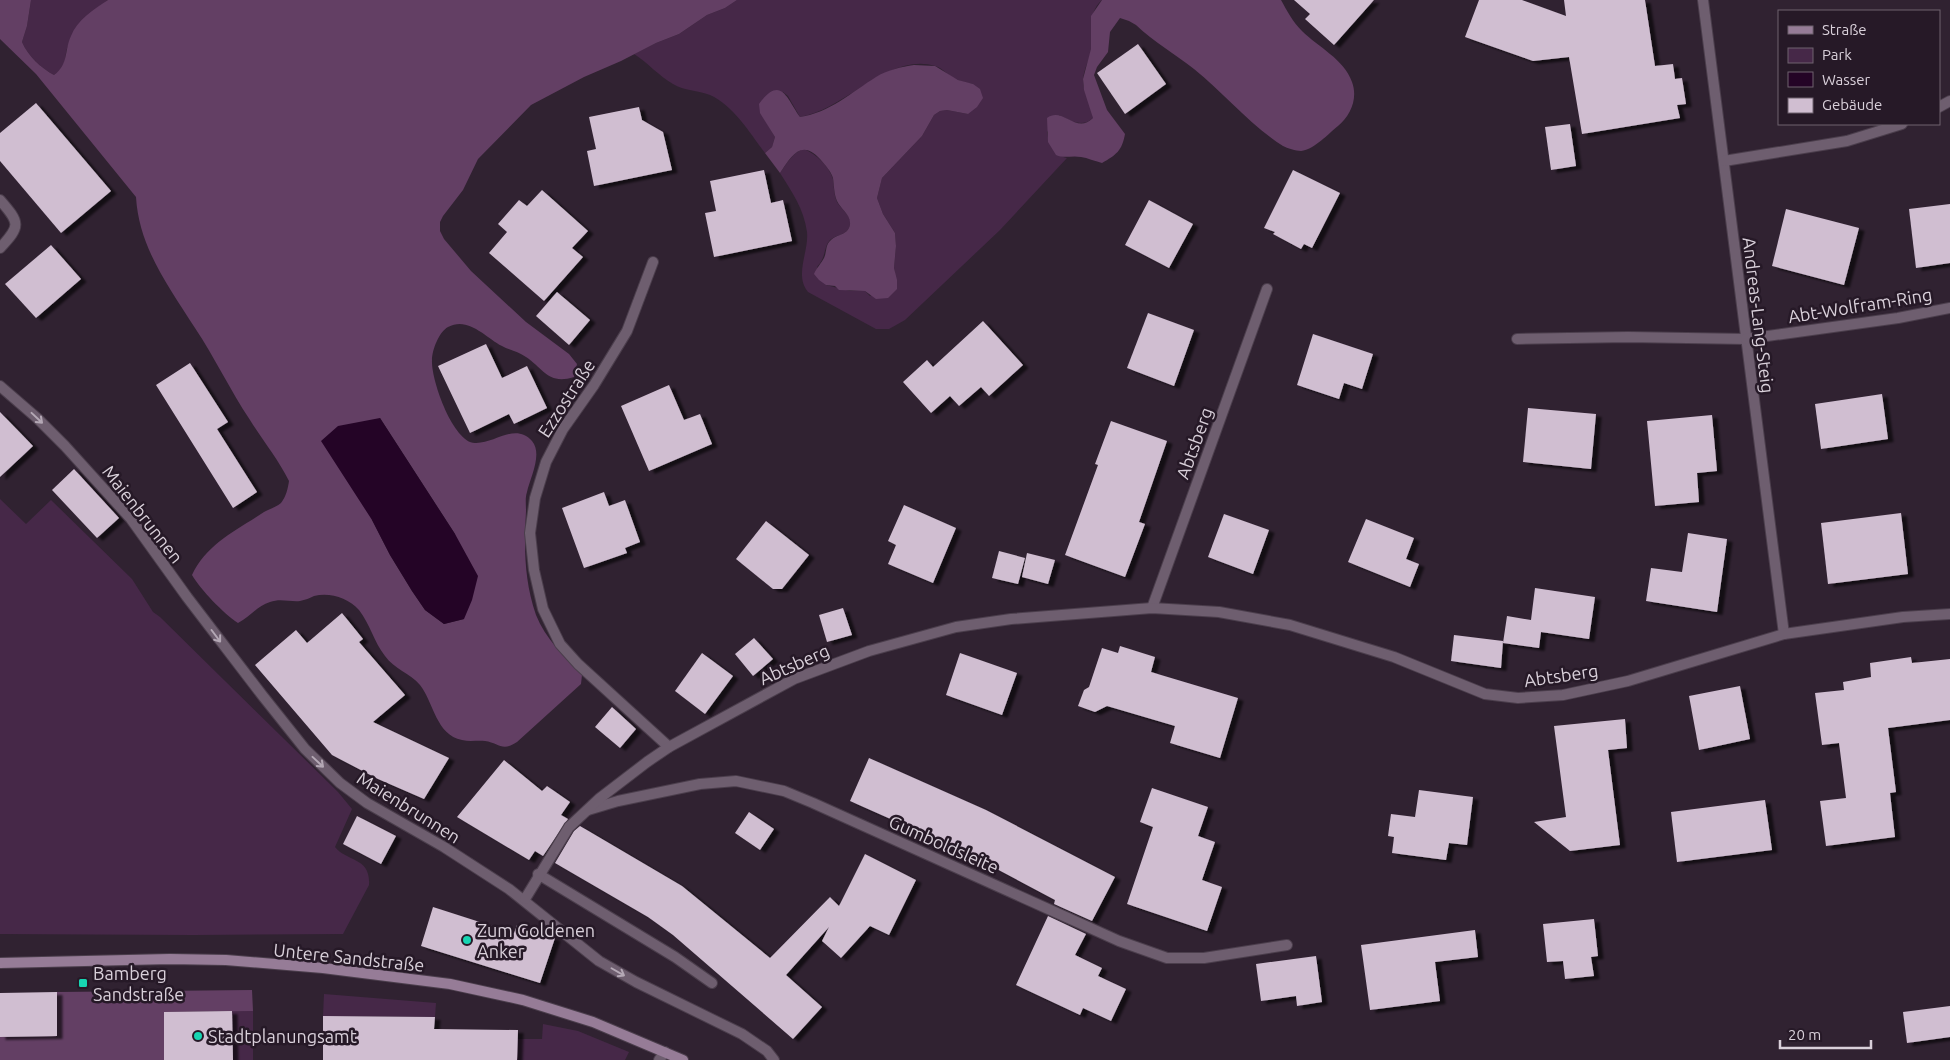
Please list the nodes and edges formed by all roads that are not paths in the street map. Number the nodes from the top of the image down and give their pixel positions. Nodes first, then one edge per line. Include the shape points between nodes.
1 (1703, 0) edge
2 (1899, 125) edge
3 (1724, 161) junction
4 (0, 200) edge
5 (0, 248) edge
6 (652, 262) dead end
7 (1267, 289) dead end
8 (1950, 308) edge
9 (1517, 339) dead end
10 (1746, 339) junction
11 (0, 386) edge
12 (1152, 608) junction
13 (1950, 614) edge
14 (1784, 634) junction
15 (669, 747) junction
16 (584, 810) junction
17 (538, 874) junction
18 (525, 900) junction
19 (1287, 945) dead end
20 (0, 963) edge
21 (712, 983) dead end
22 (662, 1056) edge
23 (683, 1060) edge
24 (774, 1060) edge

1 - 3 street, Andreas-Lang-Steig
2 - 3 street via 1847,141
3 - 10 street, Andreas-Lang-Steig
4 - 5 street via 13,215 16,228
6 - 15 street, Ezzostraße via 627,331 563,429 546,462 535,498 530,533 543,609 560,644
7 - 12 street, Abtsberg
8 - 10 street, Abt-Wolfram-Ring
9 - 10 street, Abt-Wolfram-Ring
10 - 14 street, Andreas-Lang-Steig
11 -> 18 street, Maienbrunnen via 65,446 131,519 305,749 340,783 367,803 444,847
12 - 14 street, Abtsberg via 1218,612 1290,625 1394,657 1485,694 1518,698 1562,695 1628,681
12 - 15 street, Abtsberg via 974,624 869,650 794,679
13 - 14 street, Abtsberg via 1903,617
15 - 16 street, Abtsberg
16 - 17 street, Abtsberg
16 - 19 street, Gumboldsleite via 700,784 736,781 784,791 1066,918 1166,958 1204,958
17 - 18 street, Abtsberg
17 - 21 street
18 -> 24 street, Maienbrunnen via 599,960 636,982 742,1034 767,1051
20 - 22 street, Untere Sandstraße via 226,960 450,984 576,1016
22 - 23 street, Untere Sandstraße

